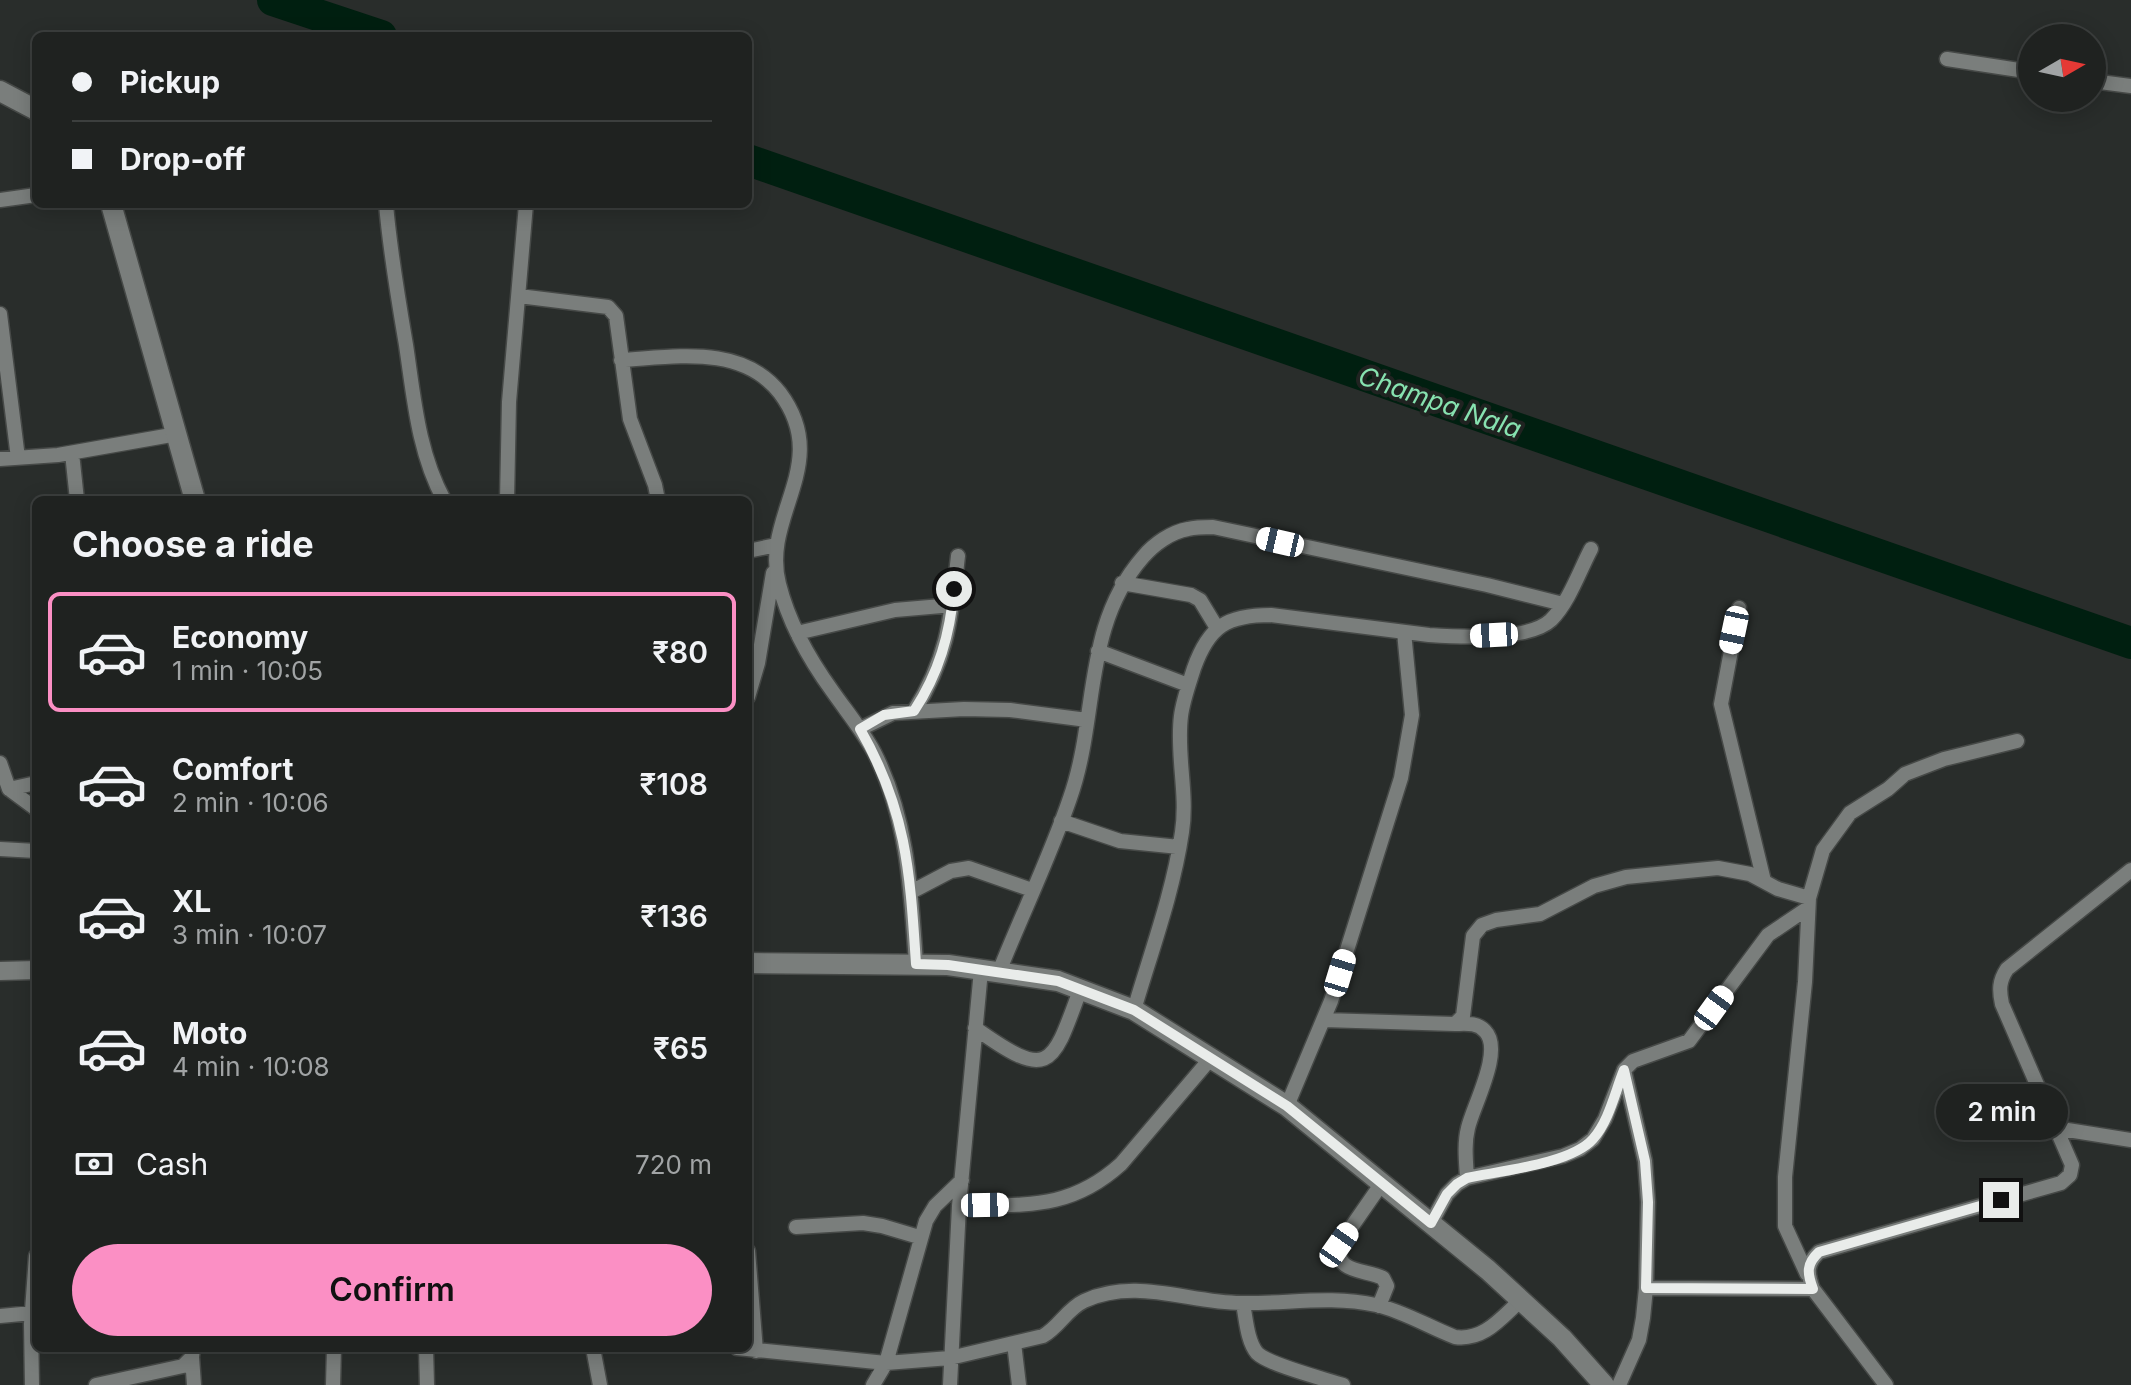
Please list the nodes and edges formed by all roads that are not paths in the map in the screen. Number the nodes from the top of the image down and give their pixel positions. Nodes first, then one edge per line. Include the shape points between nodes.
1 (1947, 59) dead end
2 (2018, 70) edge
3 (2106, 83) edge
4 (2131, 86) edge
5 (0, 91) edge
6 (32, 108) edge
7 (32, 196) edge
8 (0, 200) edge
9 (112, 208) edge
10 (386, 208) edge
11 (526, 208) edge
12 (519, 296) junction
13 (0, 314) edge
14 (621, 360) junction
15 (177, 434) junction
16 (72, 453) junction
17 (18, 458) junction
18 (0, 459) edge
19 (77, 496) edge
20 (194, 496) edge
21 (442, 496) edge
22 (507, 496) edge
23 (657, 496) edge
24 (776, 545) junction
25 (1591, 549) dead end
26 (752, 550) edge
27 (958, 556) dead end
28 (774, 564) junction
29 (1122, 583) junction
30 (1563, 604) junction
31 (953, 605) junction
32 (1739, 608) dead end
33 (1217, 628) junction
34 (1404, 632) junction
35 (797, 633) junction
36 (1098, 651) junction
37 (752, 683) edge
38 (1188, 685) junction
39 (914, 711) junction
40 (1087, 720) junction
41 (860, 729) junction
42 (2017, 741) dead end
43 (0, 763) edge
44 (32, 784) edge
45 (9, 789) junction
46 (32, 806) edge
47 (1061, 821) junction
48 (1179, 847) junction
49 (0, 849) edge
50 (32, 851) edge
51 (2131, 870) edge
52 (1764, 881) junction
53 (1032, 890) junction
54 (911, 892) junction
55 (1808, 903) junction
56 (752, 963) edge
57 (916, 964) junction
58 (32, 970) edge
59 (0, 971) edge
60 (990, 971) junction
61 (1080, 990) junction
62 (1134, 1010) junction
63 (1324, 1020) junction
64 (1455, 1024) junction
65 (975, 1028) junction
66 (1211, 1058) junction
67 (1624, 1070) junction
68 (1287, 1106) junction
69 (2055, 1128) junction
70 (2131, 1140) edge
71 (1467, 1178) junction
72 (962, 1180) junction
73 (1382, 1183) junction
74 (959, 1206) junction
75 (1431, 1223) junction
76 (796, 1227) dead end
77 (919, 1237) junction
78 (1810, 1282) junction
79 (1646, 1288) junction
80 (1521, 1300) junction
81 (1243, 1304) junction
82 (1379, 1306) junction
83 (32, 1313) joint
84 (0, 1316) edge
85 (752, 1326) edge
86 (1014, 1343) junction
87 (752, 1350) edge
88 (756, 1351) junction
89 (192, 1352) edge
90 (334, 1352) edge
91 (426, 1352) edge
92 (594, 1352) edge
93 (950, 1358) junction
94 (886, 1363) junction
95 (32, 1385) edge
96 (96, 1385) edge
97 (194, 1385) edge
98 (333, 1385) edge
99 (427, 1385) edge
100 (600, 1385) edge
101 (873, 1385) edge
102 (950, 1385) edge
103 (1019, 1385) edge
104 (1343, 1385) edge
105 (1604, 1385) edge
106 (1619, 1385) edge
107 (1886, 1385) edge

1 - 2 street
3 - 4 street
5 - 6 main road
7 - 8 street
9 - 15 main road
10 - 21 street via 418,425
11 - 12 street
12 - 14 street via 608,307 616,316
12 - 22 street
13 - 17 street
14 - 23 street via 630,419
14 - 24 street via 702,355 727,359 755,370 779,392 795,419 800,470
15 - 16 street
15 - 20 main road
16 - 17 street
16 - 19 street
17 - 18 street
24 - 26 street
24 - 28 street
25 - 30 street
27 - 31 street
28 - 35 street
28 - 37 street
29 - 30 street via 1165,538 1213,527
29 - 33 street via 1191,595
29 - 36 street
30 - 34 street via 1549,622 1526,632 1455,637
31 - 35 street via 904,608
31 - 39 street via 939,667
32 - 52 street via 1721,704
33 - 34 street via 1231,619 1271,615
33 - 38 street
34 - 63 street via 1412,715 1408,746
35 - 41 street
36 - 38 street
36 - 40 street
38 - 48 street via 1181,716 1184,800
39 - 40 street via 985,708
39 - 41 street via 884,715
40 - 47 street via 1080,766
41 - 54 street via 898,815
42 - 55 street via 1925,765 1850,813 1823,850
43 - 45 street
44 - 45 street
45 - 46 street
47 - 48 street via 1120,841
47 - 53 street
48 - 62 street
49 - 50 street
51 - 69 street via 2001,978 2002,1004
52 - 55 street
52 - 64 street via 1718,868 1626,877 1594,886 1540,914 1482,925 1473,936 1463,1016
53 - 54 street via 969,868 951,871
53 - 60 street
54 - 57 street
55 - 67 street via 1768,935 1689,1041 1633,1061
55 - 78 street via 1783,1212 1788,1237
56 - 57 main road
57 - 60 main road
58 - 59 street
60 - 61 main road via 1058,981
60 - 65 street
61 - 62 main road
61 - 65 street via 1055,1051 1042,1060 1025,1060
62 - 66 main road
63 - 64 street
63 - 68 street
64 - 71 street via 1479,1027 1490,1038 1489,1064 1465,1141
65 - 72 street
66 - 68 main road
66 - 74 street via 1121,1164 1083,1192 1035,1204
67 - 71 street via 1605,1119 1580,1149
67 - 79 street via 1645,1161
68 - 73 main road
69 - 70 street
69 - 78 street via 2072,1165 2061,1183 1819,1252 1810,1260
71 - 75 street via 1447,1194
72 - 74 street
72 - 77 street via 935,1206
73 - 75 main road
73 - 82 street via 1338,1253 1349,1269 1383,1278 1387,1286
74 - 93 street
75 - 80 main road
76 - 77 street via 863,1223
77 - 94 street
78 - 79 street
78 - 107 street
79 - 106 street via 1639,1340
80 - 82 street via 1486,1331 1465,1339
80 - 105 main road
81 - 82 street via 1334,1300
81 - 86 street via 1121,1292 1083,1301 1053,1330
81 - 104 street via 1257,1353
83 - 84 street
83 - 95 street
85 - 88 street
86 - 93 street
86 - 103 street
87 - 88 street
88 - 94 street
89 - 96 street via 183,1366
89 - 97 street
90 - 98 street
91 - 99 street
92 - 100 street
93 - 94 street
93 - 102 street
94 - 101 street

